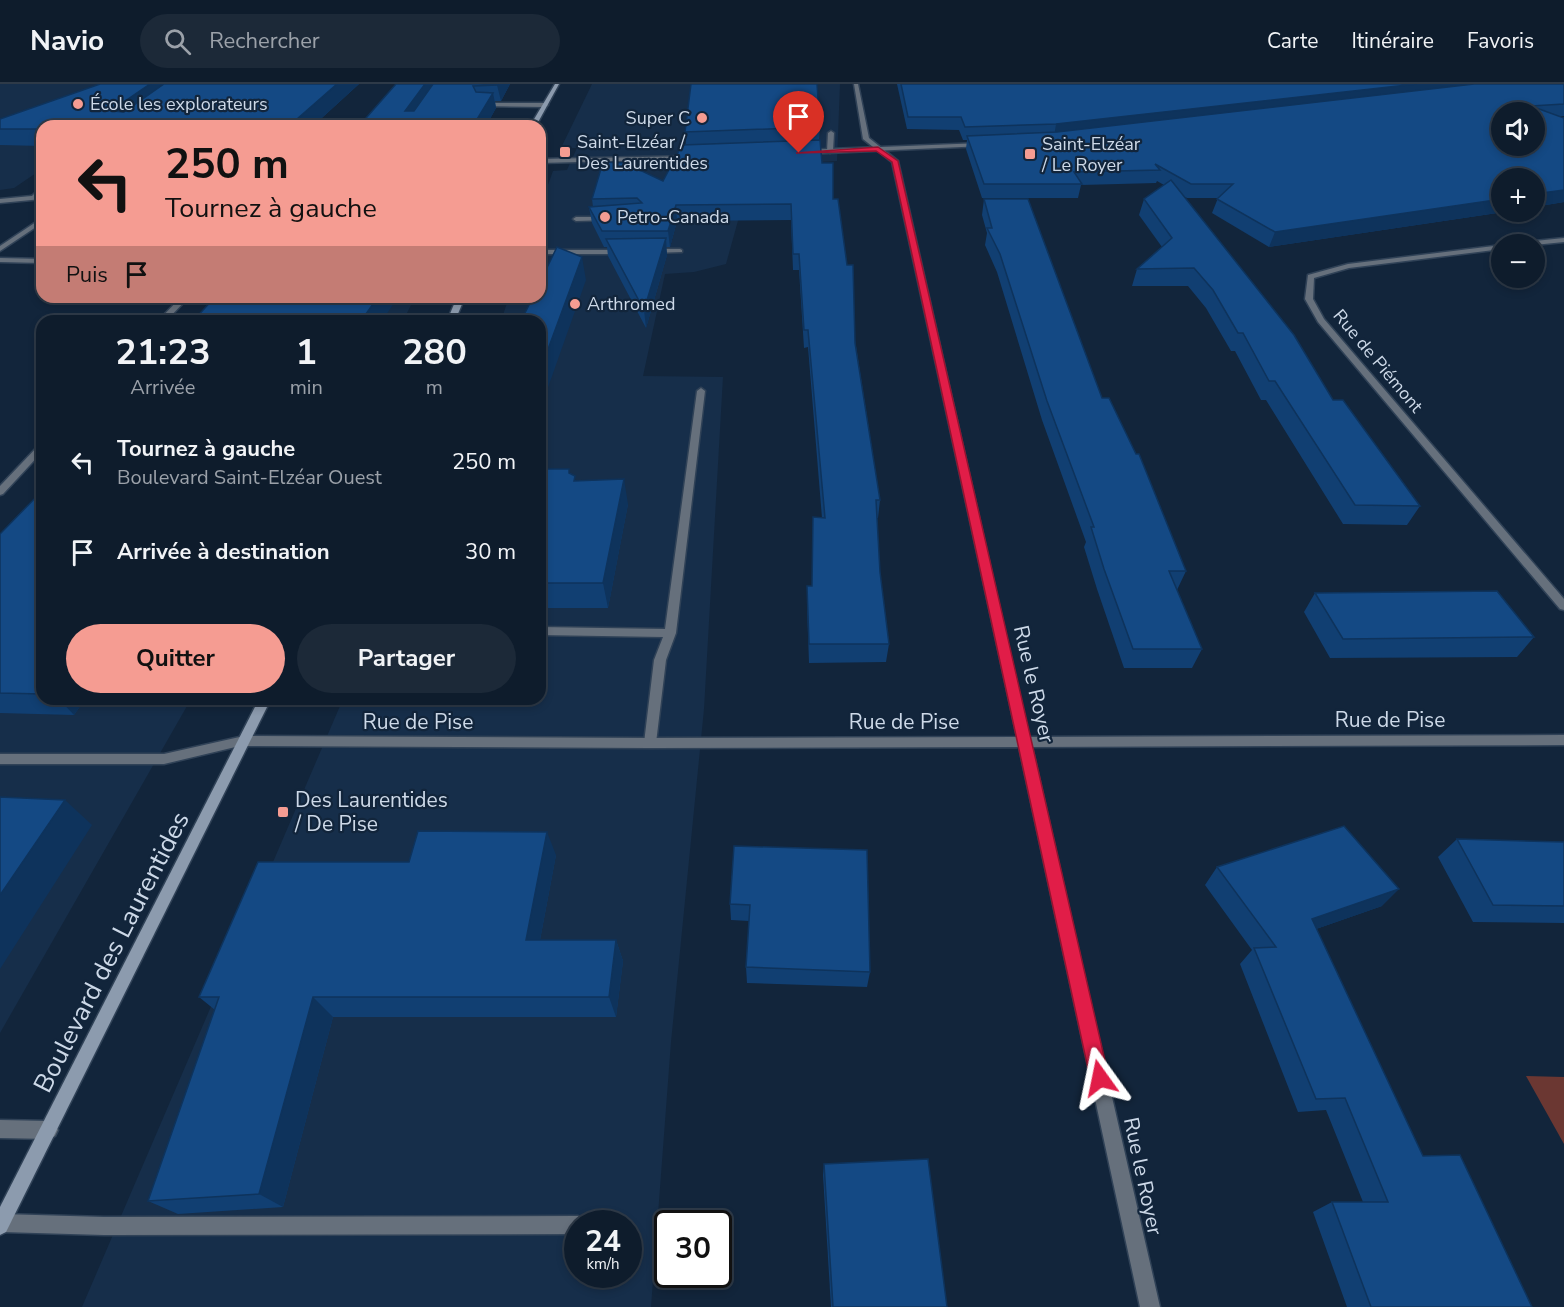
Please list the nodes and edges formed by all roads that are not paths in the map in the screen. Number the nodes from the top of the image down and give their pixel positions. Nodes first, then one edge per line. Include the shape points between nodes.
1 (557, 84) edge
2 (856, 84) edge
3 (480, 104) edge
4 (544, 105) junction
5 (536, 120) edge
6 (831, 134) dead end
7 (993, 145) edge
8 (878, 149) junction
9 (830, 151) junction
10 (799, 153) edge
11 (704, 157) edge
12 (546, 162) edge
13 (36, 195) edge
14 (33, 198) junction
15 (36, 198) edge
16 (0, 201) edge
17 (576, 219) dead end
18 (621, 219) edge
19 (36, 224) edge
20 (1564, 240) edge
21 (1545, 242) edge
22 (1491, 248) edge
23 (0, 249) edge
24 (680, 251) dead end
25 (546, 252) edge
26 (626, 252) edge
27 (638, 252) edge
28 (0, 260) edge
29 (36, 261) edge
30 (178, 303) edge
31 (168, 315) edge
32 (701, 391) dead end
33 (36, 453) edge
34 (0, 492) edge
35 (1564, 606) edge
36 (546, 631) edge
37 (670, 633) junction
38 (262, 705) edge
39 (1025, 740) junction
40 (1564, 740) edge
41 (244, 741) junction
42 (650, 743) junction
43 (0, 759) edge
44 (0, 1129) edge
45 (49, 1130) junction
46 (1, 1224) edge
47 (564, 1225) edge
48 (1150, 1307) edge

1 - 4 main road
2 - 8 street, Rue le Royer via 866,139
3 - 4 street
4 - 5 main road
6 - 9 street
7 - 8 street
8 - 9 street
8 - 39 street, Rue le Royer via 895,161
9 - 10 street
11 - 12 street
13 - 14 street
14 - 15 street
14 - 16 street
17 - 18 street
19 - 23 street
20 - 21 street
22 - 35 street, Rue de Piémont via 1348,266 1311,277 1309,299 1321,320
24 - 27 street
25 - 26 street
28 - 29 street
30 - 31 street
32 - 37 street
33 - 34 street
36 - 37 street
37 - 42 street via 660,660
38 - 41 main road, Boulevard des Laurentides
39 - 40 street, Rue de Pise
39 - 42 street, Rue de Pise
39 - 48 street, Rue le Royer
41 - 42 street, Rue de Pise
41 - 43 street, Rue de Pise via 164,759
41 - 45 main road, Boulevard des Laurentides
44 - 45 street
45 - 46 main road, Boulevard des Laurentides
46 - 47 street

